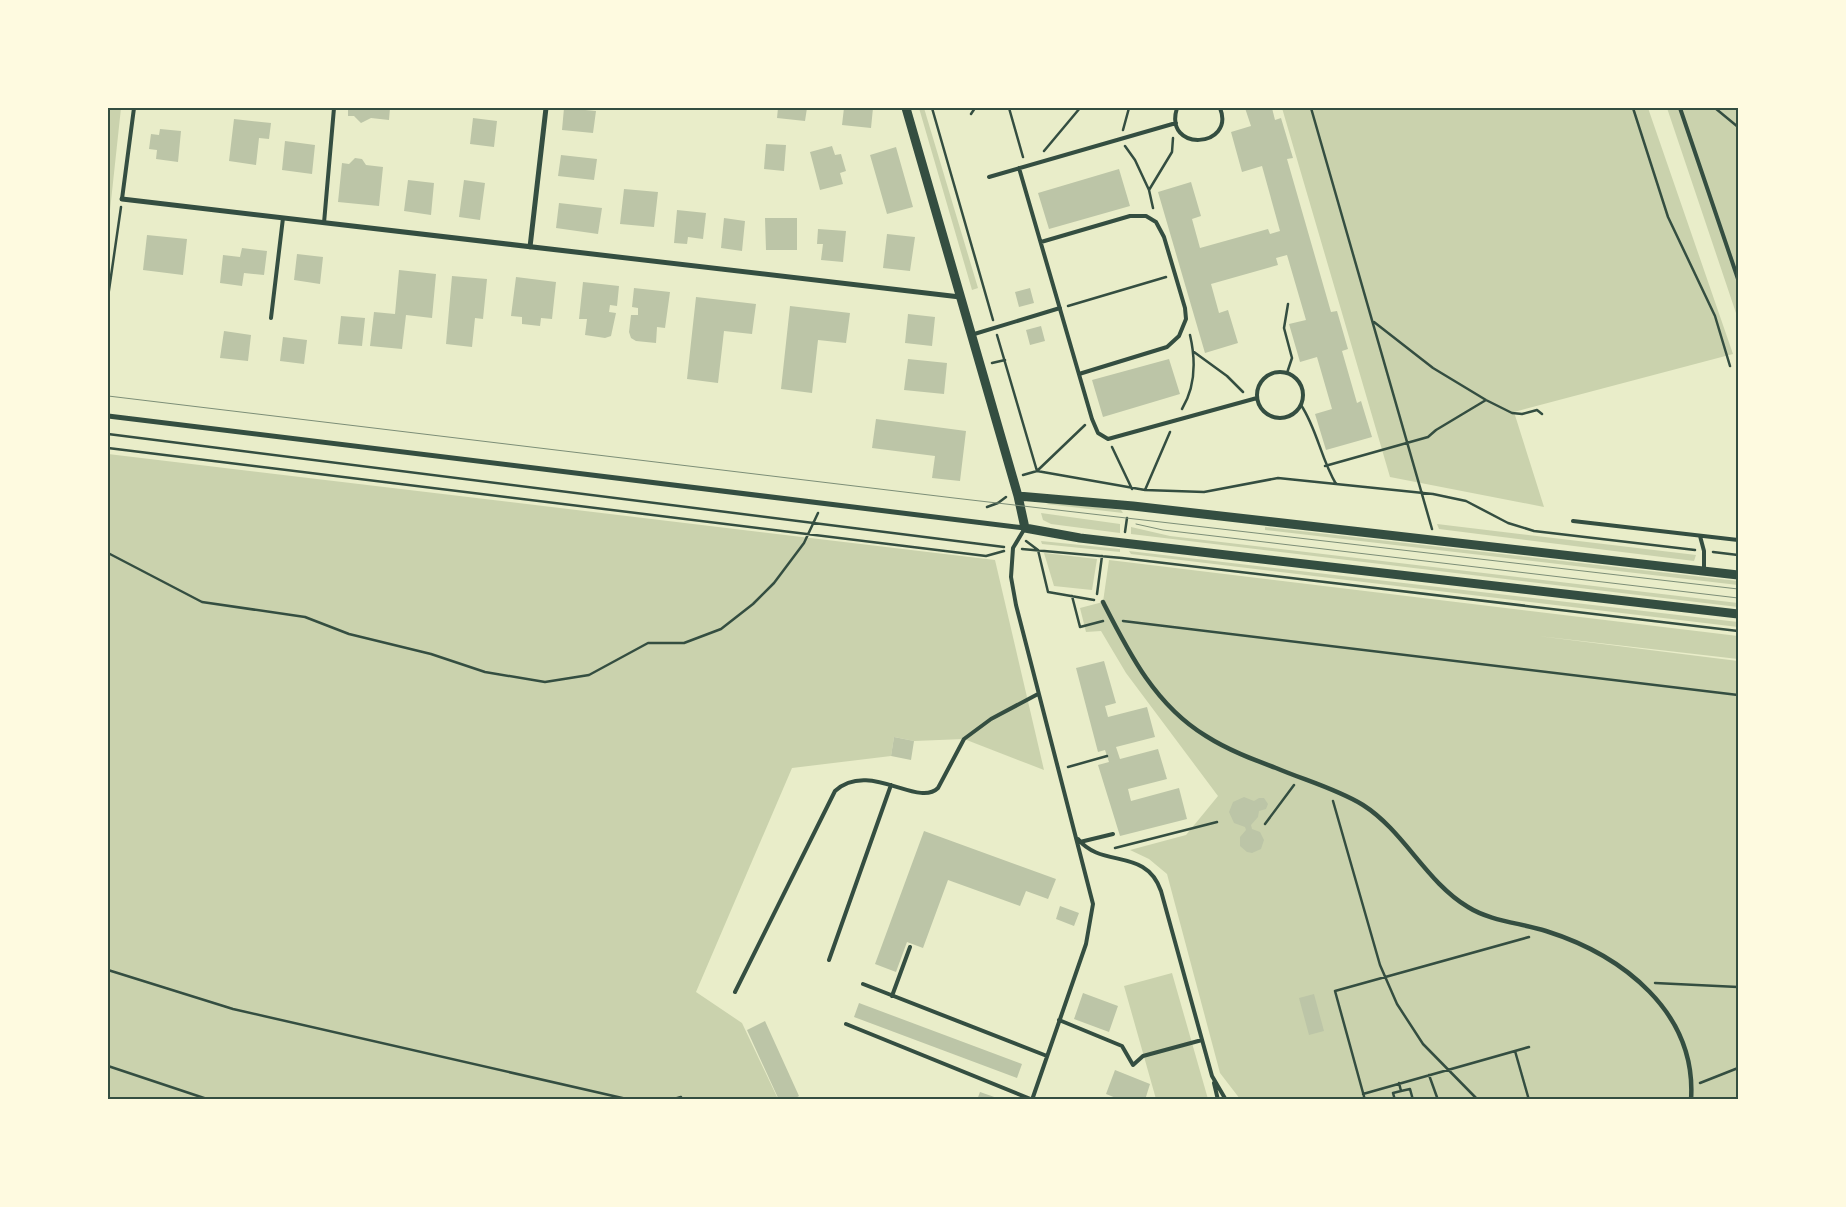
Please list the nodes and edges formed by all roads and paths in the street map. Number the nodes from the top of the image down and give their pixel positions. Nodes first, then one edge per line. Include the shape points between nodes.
1 (134, 108) edge
2 (334, 108) edge
3 (546, 108) edge
4 (906, 108) edge
5 (932, 108) edge
6 (976, 108) edge
7 (1008, 108) edge
8 (1080, 108) edge
9 (1129, 108) edge
10 (1177, 108) edge
11 (1220, 108) edge
12 (1311, 108) edge
13 (1633, 108) edge
14 (1680, 108) edge
15 (1715, 108) edge
16 (972, 114) dead end
17 (1176, 123) junction
18 (1738, 127) edge
19 (1178, 129) junction
20 (1120, 139) junction
21 (1034, 164) junction
22 (1026, 166) junction
23 (1019, 168) junction
24 (989, 177) dead end
25 (1149, 190) junction
26 (122, 199) junction
27 (284, 218) junction
28 (1156, 222) junction
29 (324, 223) junction
30 (1041, 242) junction
31 (530, 247) junction
32 (1162, 278) dead end
33 (1738, 279) edge
34 (108, 297) edge
35 (960, 298) junction
36 (1288, 304) dead end
37 (1060, 308) junction
38 (992, 317) dead end
39 (271, 318) dead end
40 (1186, 319) junction
41 (1373, 321) junction
42 (971, 335) junction
43 (999, 339) dead end
44 (1194, 352) junction
45 (1730, 366) dead end
46 (1287, 373) junction
47 (1079, 374) junction
48 (1257, 398) junction
49 (1252, 400) junction
50 (1486, 400) junction
51 (1301, 405) junction
52 (1542, 414) dead end
53 (108, 416) edge
54 (1092, 419) junction
55 (1174, 421) junction
56 (108, 434) edge
57 (1108, 439) junction
58 (1407, 444) junction
59 (108, 448) edge
60 (1325, 466) junction
61 (1036, 471) junction
62 (1336, 484) junction
63 (1132, 489) junction
64 (1141, 489) junction
65 (1145, 490) junction
66 (1421, 493) junction
67 (1007, 496) dead end
68 (1018, 496) junction
69 (820, 504) junction
70 (1133, 506) junction
71 (987, 507) dead end
72 (1573, 521) dead end
73 (814, 524) junction
74 (1025, 528) junction
75 (807, 535) junction
76 (1700, 536) junction
77 (1738, 540) edge
78 (1435, 541) junction
79 (1123, 542) junction
80 (1013, 548) junction
81 (1038, 550) junction
82 (1704, 551) junction
83 (108, 553) edge
84 (1738, 555) edge
85 (1102, 556) junction
86 (1122, 558) junction
87 (1704, 572) junction
88 (1738, 575) edge
89 (1072, 596) junction
90 (1103, 602) dead end
91 (1738, 614) edge
92 (1111, 618) junction
93 (1738, 631) edge
94 (1038, 694) junction
95 (1738, 695) edge
96 (1107, 756) dead end
97 (1058, 769) junction
98 (1299, 778) junction
99 (891, 785) junction
100 (1330, 790) junction
101 (1217, 822) dead end
102 (1265, 824) dead end
103 (1113, 834) dead end
104 (1076, 835) junction
105 (1080, 842) junction
106 (1097, 853) junction
107 (1547, 931) junction
108 (910, 947) dead end
109 (829, 960) dead end
110 (108, 970) edge
111 (1384, 978) junction
112 (1641, 983) junction
113 (863, 984) dead end
114 (1738, 987) edge
115 (734, 992) dead end
116 (892, 996) junction
117 (1059, 1020) junction
118 (846, 1024) dead end
119 (1202, 1040) junction
120 (1529, 1047) dead end
121 (1515, 1051) junction
122 (1047, 1056) junction
123 (108, 1066) edge
124 (1738, 1068) edge
125 (1449, 1069) junction
126 (1429, 1075) junction
127 (1212, 1076) junction
128 (1399, 1084) junction
129 (1692, 1087) junction
130 (1401, 1091) junction
131 (1363, 1094) junction
132 (681, 1097) dead end
133 (1032, 1099) edge
134 (210, 1100) edge
135 (631, 1100) edge
136 (670, 1100) edge
137 (1218, 1100) edge
138 (1226, 1100) edge
139 (1365, 1100) edge
140 (1395, 1100) edge
141 (1413, 1100) edge
142 (1438, 1100) edge
143 (1478, 1100) edge
144 (1529, 1100) edge
145 (1691, 1100) edge

1 - 26 lane
2 - 29 lane
3 - 31 street
4 - 35 street
5 - 38 path
6 - 16 path
7 - 22 path
8 - 21 path
9 - 20 path
10 - 17 lane
11 - 19 lane via 1222,120 1219,128 1205,140 1187,138
12 - 41 path
13 - 45 path via 1668,217 1715,316
14 - 33 lane
15 - 18 path
17 - 19 lane
17 - 20 lane
19 - 25 path via 1174,132 1172,152
20 - 21 lane
20 - 25 path via 1135,160
21 - 22 lane
22 - 23 lane
23 - 24 lane
23 - 30 lane
25 - 28 path
26 - 27 street
26 - 34 path
27 - 29 street
27 - 39 lane
28 - 30 lane via 1146,216 1130,216
28 - 40 lane via 1164,236
29 - 31 street
30 - 37 lane
31 - 35 street
32 - 37 path
35 - 42 street
36 - 46 path via 1284,328 1292,358
37 - 42 lane
37 - 47 lane
40 - 44 path
40 - 47 lane via 1179,336 1167,347
41 - 50 path via 1433,368
41 - 58 path
42 - 68 street
43 - 61 path
44 - 49 path via 1227,376
44 - 55 path via 1192,391
46 - 48 lane via 1276,372 1265,377
46 - 51 lane via 1301,386
47 - 54 lane
48 - 49 lane
48 - 51 lane via 1264,411 1277,418 1291,415
49 - 55 lane
50 - 52 path via 1512,413 1537,410
50 - 58 path via 1428,437
51 - 60 path via 1312,421
53 - 69 street
54 - 57 lane via 1098,433
54 - 61 path
55 - 57 lane
55 - 65 path
56 - 73 path
57 - 63 path
58 - 60 path
58 - 66 path
59 - 75 path
60 - 62 path
61 - 63 path
62 - 65 path via 1271,478 1210,491
62 - 66 path
63 - 64 path
64 - 65 path
64 - 70 path
66 - 78 path
66 - 82 path via 1460,499 1508,523 1534,531
67 - 71 path
68 - 70 street
68 - 74 street
69 - 73 path
69 - 74 street
70 - 78 street
70 - 79 path via 1127,518
72 - 76 lane
73 - 75 path
73 - 80 path
74 - 79 street
74 - 80 lane
75 - 80 path via 986,556
75 - 83 path via 785,568 753,604 721,629 684,643 648,643 590,675 545,682 486,672 431,654 349,634 305,616 202,602
76 - 77 lane
76 - 82 lane
78 - 87 street
79 - 86 path
79 - 91 street
80 - 81 path
80 - 94 lane via 1014,596
81 - 85 path
81 - 89 path via 1048,592
82 - 84 path
82 - 87 lane
85 - 86 path
85 - 89 path via 1096,601
86 - 93 path
87 - 88 street
89 - 92 path via 1080,627
90 - 92 street
92 - 95 path
92 - 98 street via 1144,677 1187,723 1224,747
94 - 97 lane
94 - 99 lane via 991,720 964,740 933,792 921,793
96 - 97 path
97 - 104 lane
98 - 100 street
98 - 102 path
99 - 109 lane
99 - 115 lane via 875,780 856,780 832,794
100 - 107 street via 1370,810 1448,891 1469,908
100 - 111 path
101 - 106 path
103 - 105 lane
104 - 105 lane
104 - 117 lane via 1092,896 1092,912 1088,934
105 - 106 lane
106 - 119 lane via 1133,862 1154,877
107 - 111 path
107 - 112 street via 1593,950
108 - 116 lane
110 - 135 path via 233,1009
111 - 125 path via 1416,1035
111 - 131 path via 1334,991
112 - 114 path
112 - 129 street via 1683,1038 1690,1062
113 - 116 lane
116 - 122 lane
117 - 119 lane via 1122,1046 1133,1065 1143,1056
117 - 122 lane
118 - 133 lane
119 - 127 lane
120 - 121 path
121 - 125 path
121 - 144 path
122 - 133 lane
123 - 134 path
124 - 129 path
125 - 126 path
125 - 143 path
126 - 128 path
126 - 142 path
127 - 137 lane
127 - 138 lane
128 - 130 path
128 - 131 path
129 - 145 street
130 - 140 path via 1393,1093
130 - 141 path via 1410,1089
131 - 139 path
132 - 136 path

